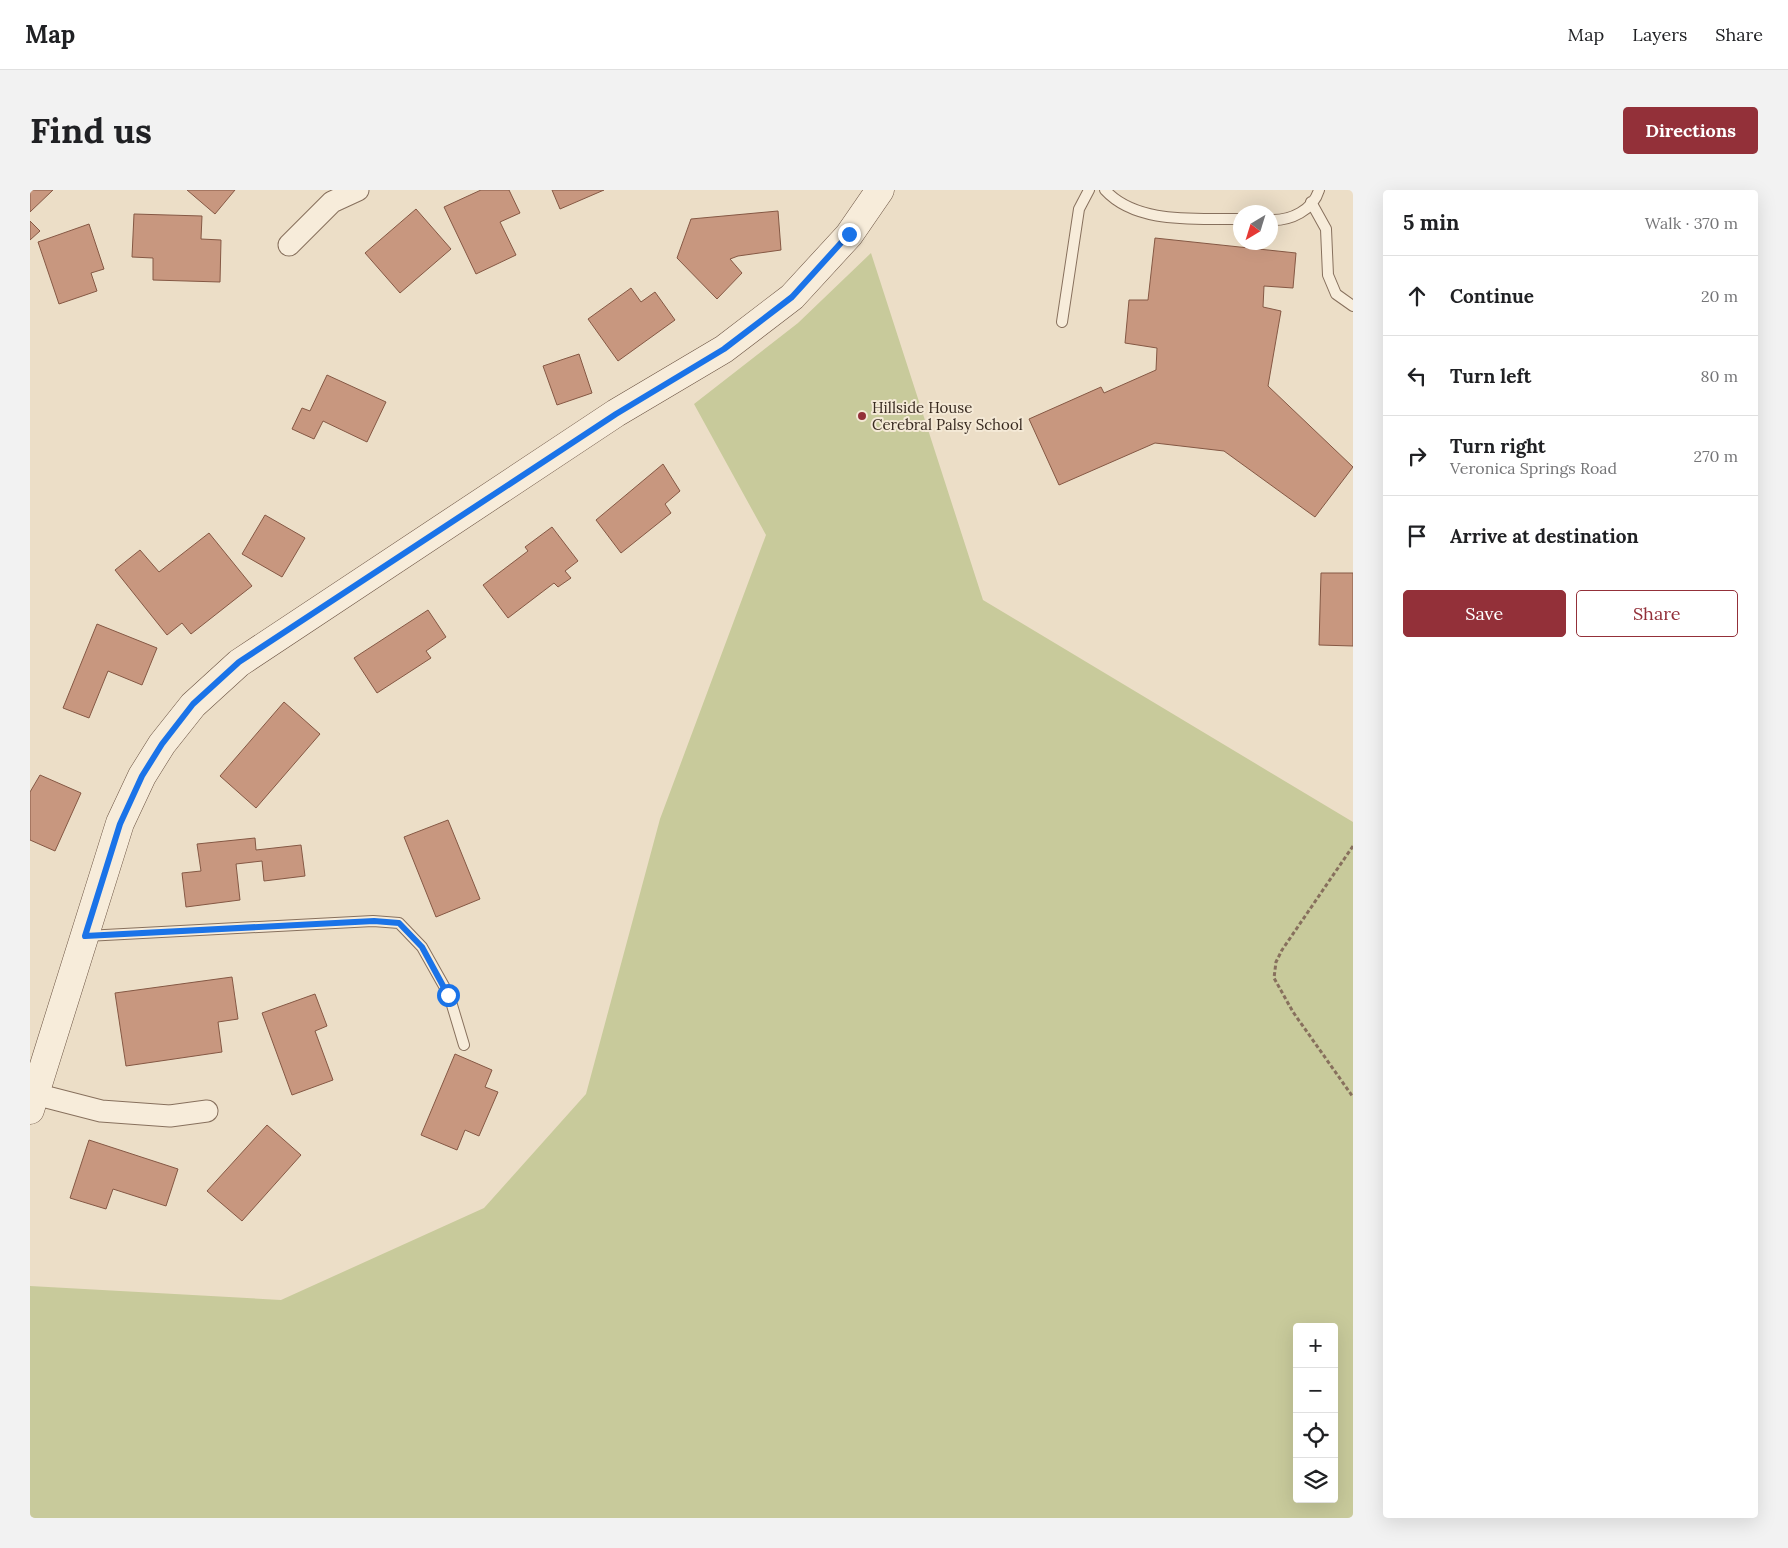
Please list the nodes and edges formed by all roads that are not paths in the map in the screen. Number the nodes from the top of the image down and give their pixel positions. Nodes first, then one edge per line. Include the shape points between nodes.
1 (358, 190) edge
2 (880, 190) edge
3 (1089, 190) edge
4 (1105, 190) edge
5 (1319, 190) edge
6 (1311, 202) junction
7 (1233, 219) edge
8 (1278, 221) edge
9 (289, 245) dead end
10 (1353, 306) edge
11 (1062, 322) dead end
12 (85, 936) junction
13 (464, 1045) dead end
14 (32, 1102) edge
15 (207, 1111) dead end

1 - 9 street via 332,202
2 - 12 street via 849,234 792,297 724,349 616,414 239,662 193,704 142,776 120,824
3 - 11 lane via 1079,209
4 - 7 lane via 1134,211 1161,217
5 - 6 lane
6 - 8 lane via 1294,216
6 - 10 lane via 1326,229 1328,275 1336,294
12 - 13 lane via 374,921 399,923 422,947 448,995
12 - 14 street
14 - 15 street via 170,1116

